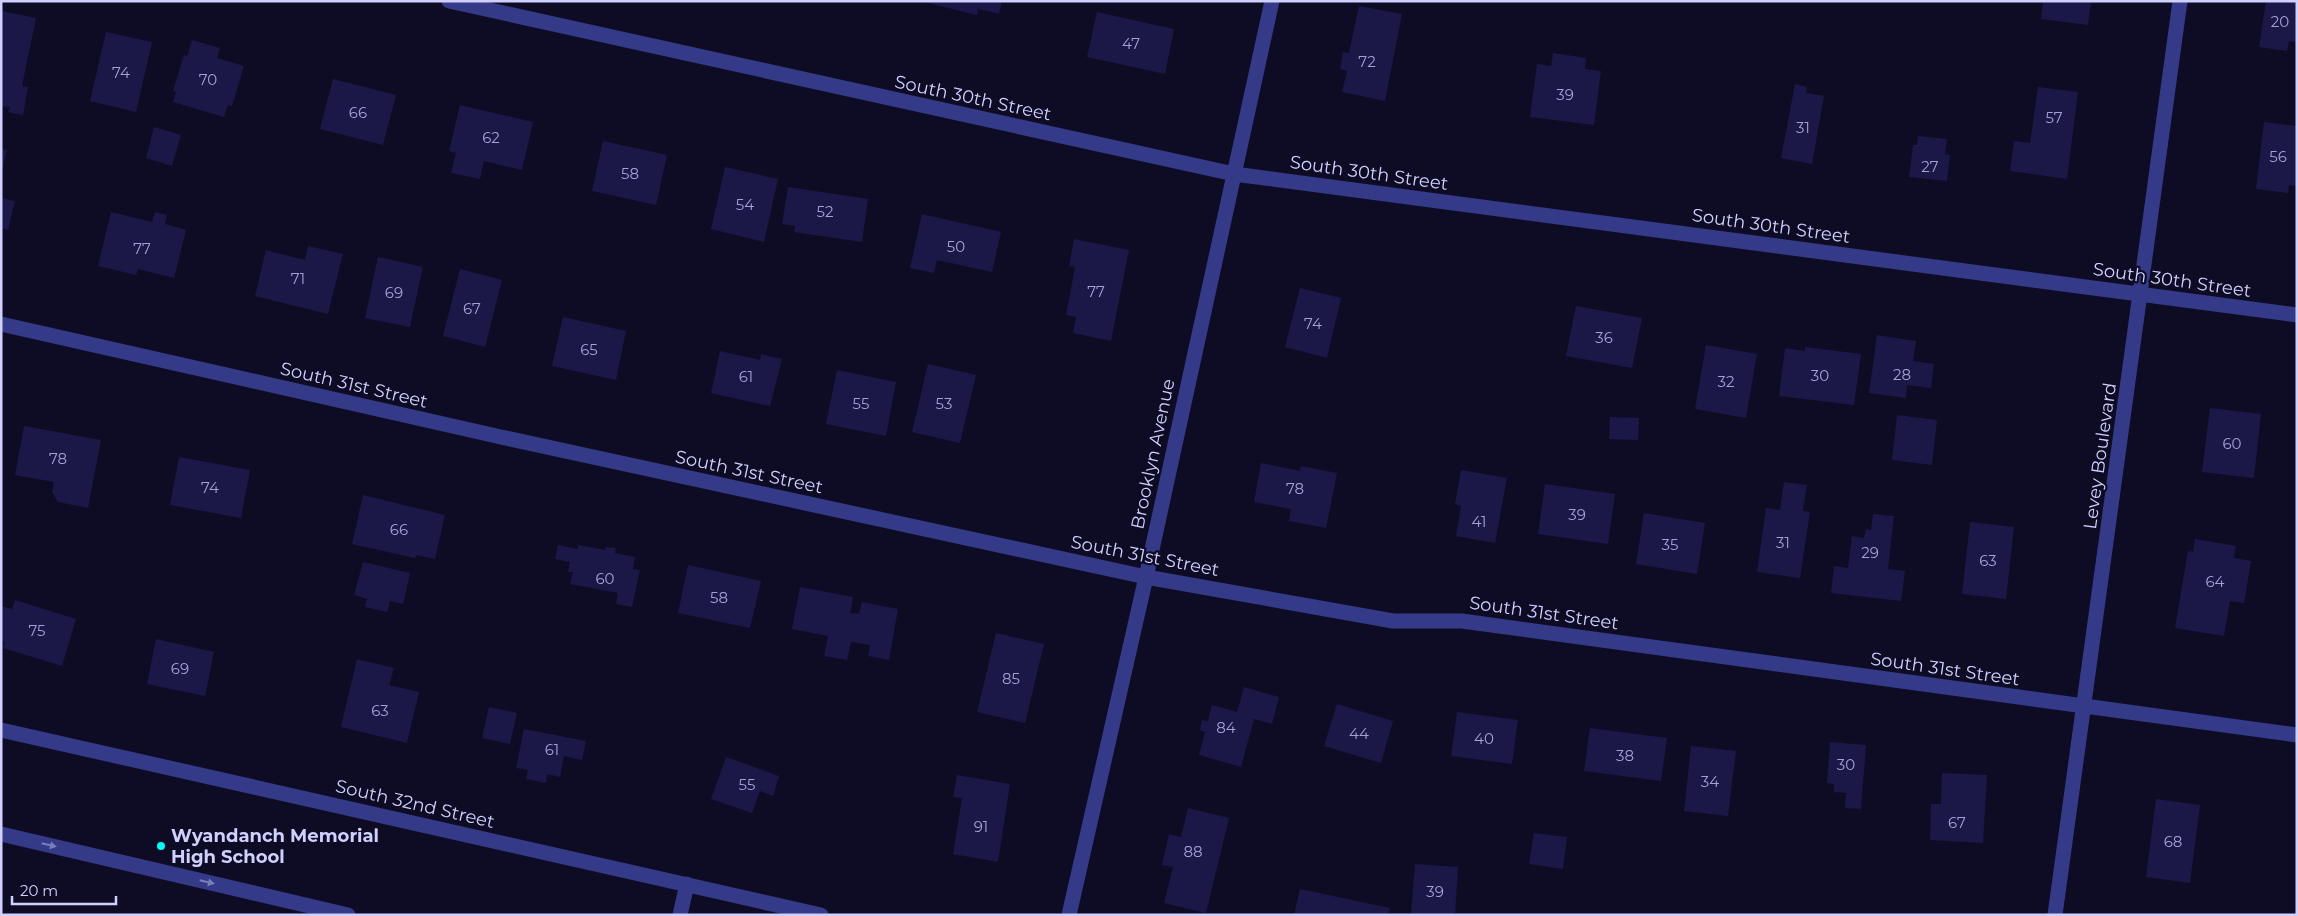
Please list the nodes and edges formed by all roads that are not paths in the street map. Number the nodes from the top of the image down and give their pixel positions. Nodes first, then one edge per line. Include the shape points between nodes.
1 (449, 1) edge
2 (1272, 1) edge
3 (2180, 1) edge
4 (1234, 174) junction
5 (2141, 294) junction
6 (2297, 315) edge
7 (1, 324) edge
8 (1146, 577) junction
9 (2084, 707) junction
10 (1, 730) edge
11 (2297, 735) edge
12 (1, 834) edge
13 (687, 884) junction
14 (348, 915) edge
15 (680, 915) edge
16 (821, 915) edge
17 (1068, 915) edge
18 (2055, 915) edge

1 - 4 street, South 30th Street
2 - 4 street, Brooklyn Avenue
3 - 5 street, Levey Boulevard
4 - 5 street, South 30th Street
4 - 8 street, Brooklyn Avenue
5 - 6 street, South 30th Street
5 - 9 street, Levey Boulevard
7 - 8 street, South 31st Street via 501,438
8 - 9 street, South 31st Street via 1393,621 1462,621
8 - 17 street, Brooklyn Avenue
9 - 11 street, South 31st Street
9 - 18 street, Levey Boulevard
10 - 13 street, South 32nd Street
12 -> 14 street
13 - 15 street
13 - 16 street, South 32nd Street

